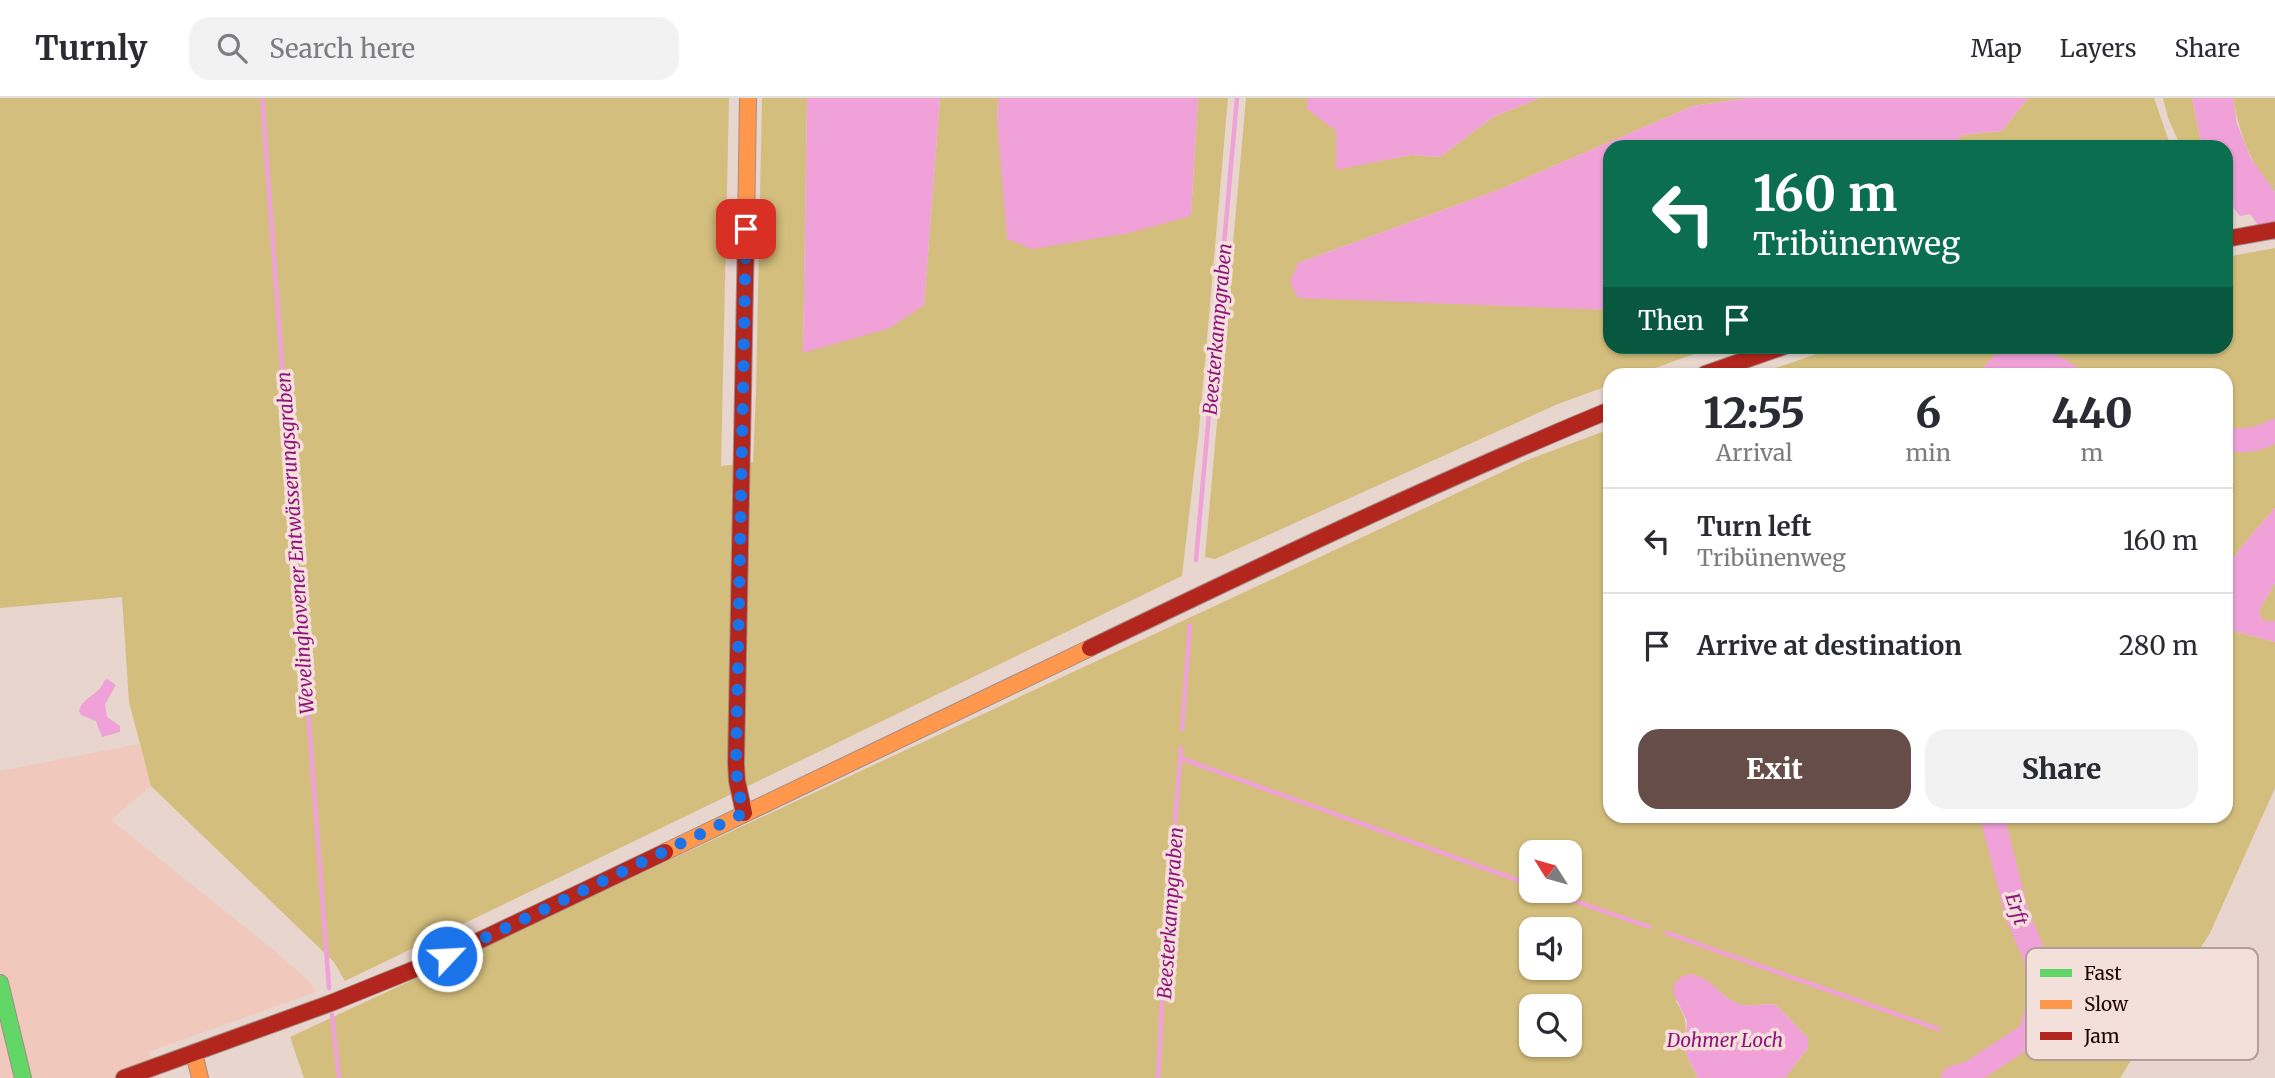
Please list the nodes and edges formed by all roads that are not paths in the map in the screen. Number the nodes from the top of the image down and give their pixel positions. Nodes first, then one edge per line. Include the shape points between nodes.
1 (748, 98) edge
2 (2275, 230) edge
3 (2233, 237) edge
4 (1762, 354) edge
5 (1722, 368) edge
6 (1603, 413) edge
7 (744, 813) junction
8 (0, 984) edge
9 (194, 1053) junction
10 (23, 1078) edge
11 (124, 1078) edge
12 (200, 1078) edge

1 - 7 street via 736,764
2 - 3 street
4 - 5 street
6 - 7 street via 1408,497
7 - 9 street via 425,965
8 - 10 street
9 - 11 street
9 - 12 street

